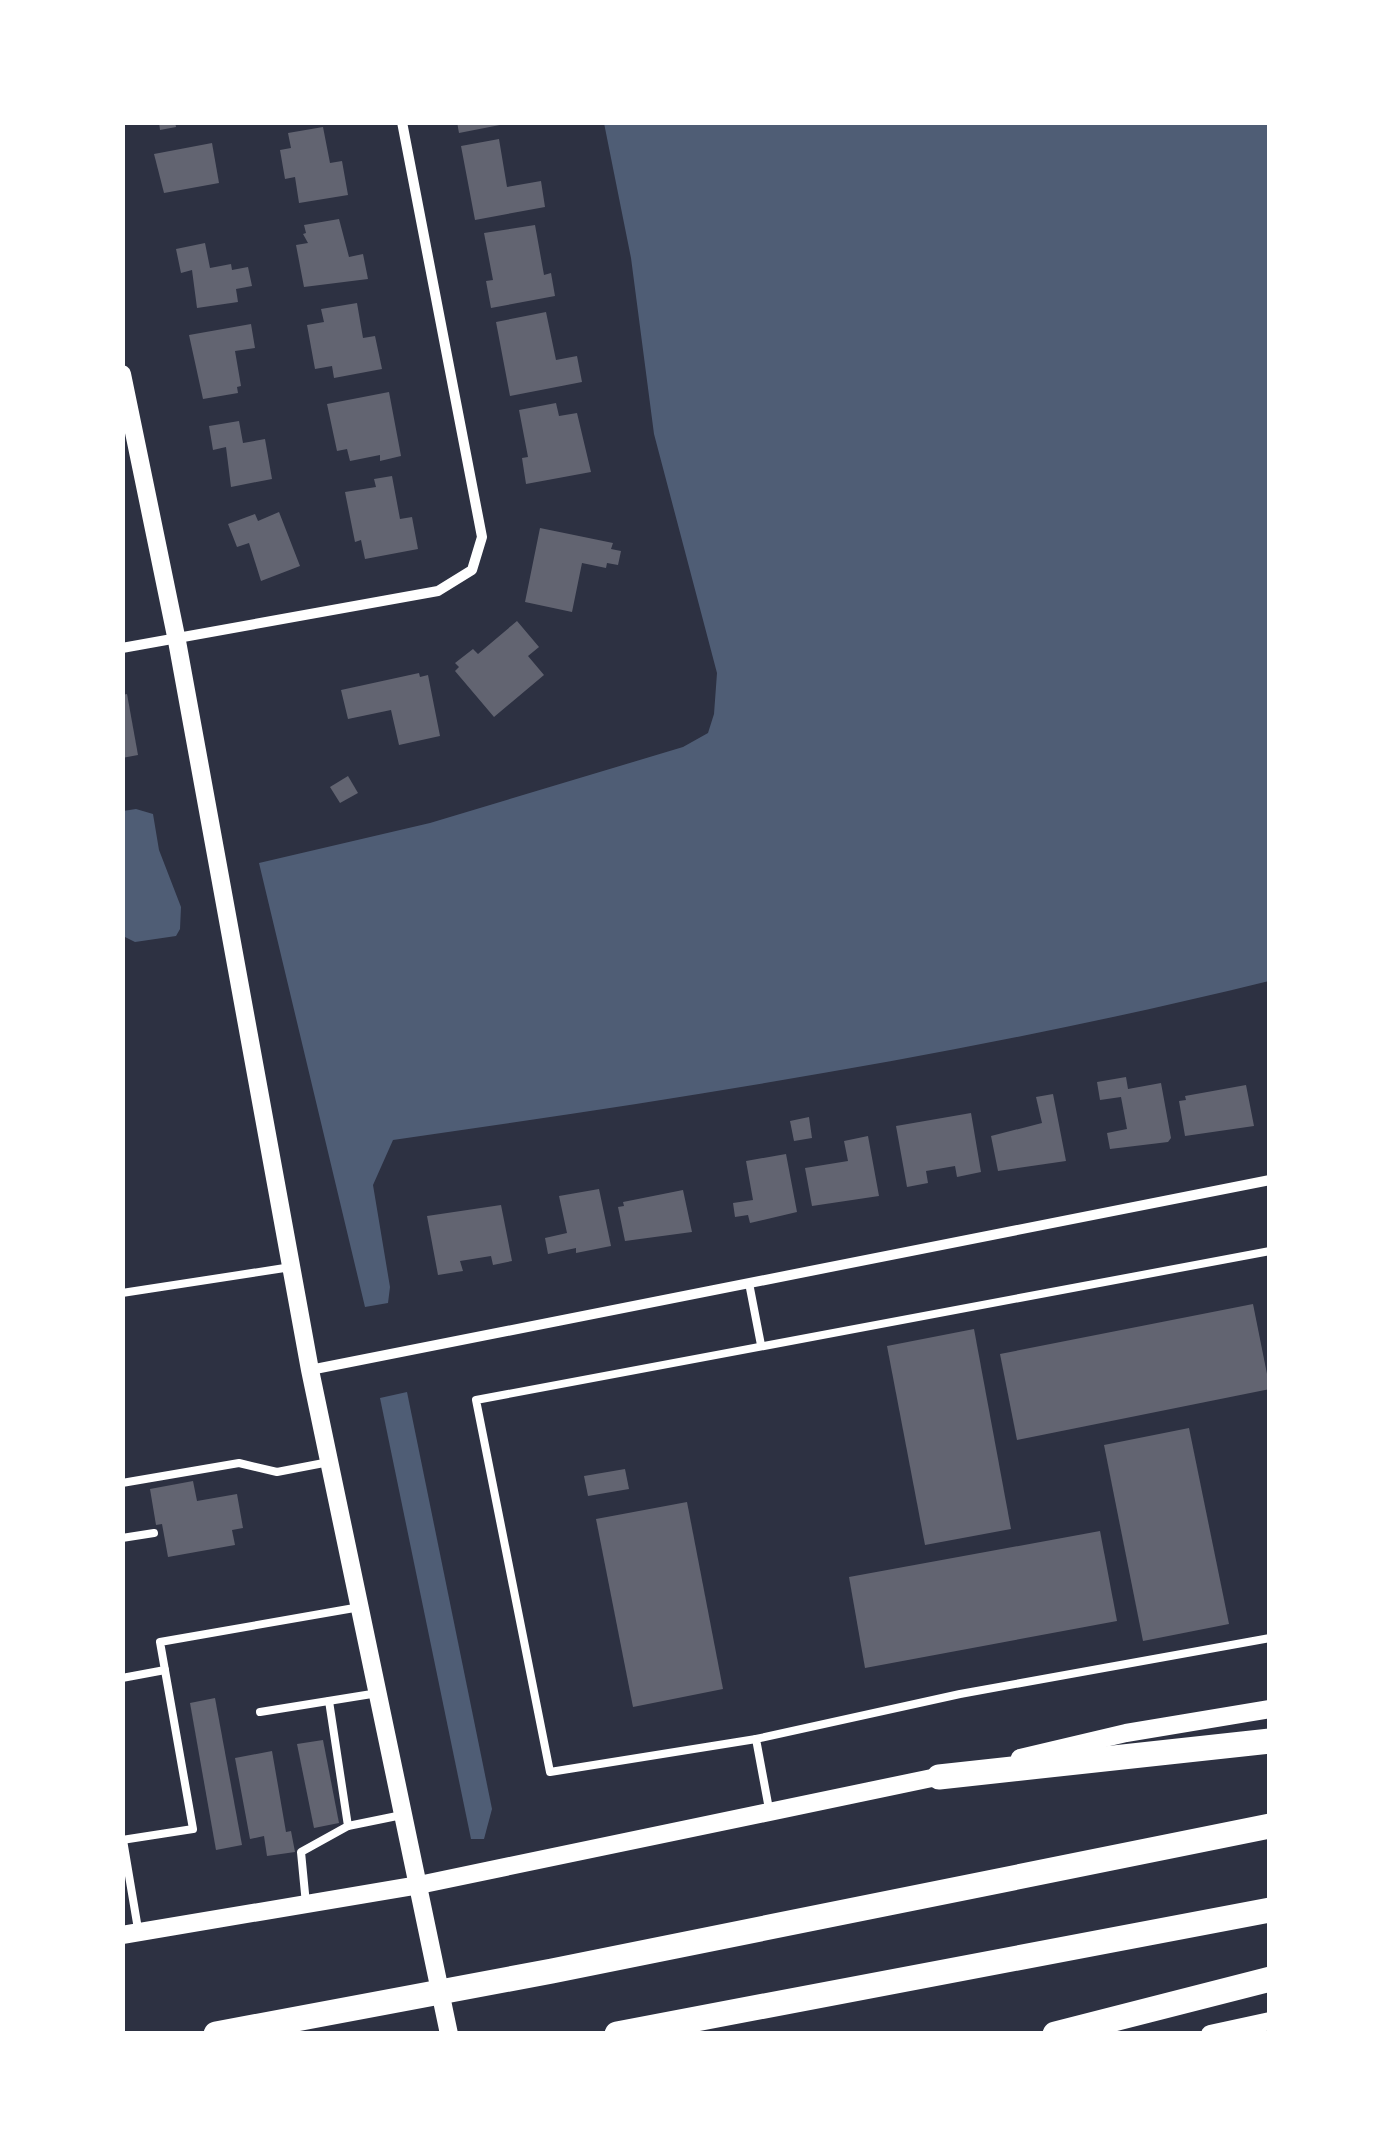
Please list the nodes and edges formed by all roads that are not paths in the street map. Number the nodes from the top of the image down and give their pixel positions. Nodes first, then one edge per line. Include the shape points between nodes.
1 (402, 122) edge
2 (122, 374) edge
3 (177, 640) junction
4 (122, 648) edge
5 (1270, 1180) edge
6 (1270, 1251) edge
7 (291, 1267) junction
8 (749, 1283) junction
9 (122, 1293) edge
10 (761, 1345) junction
11 (310, 1370) junction
12 (329, 1462) junction
13 (122, 1483) edge
14 (154, 1533) dead end
15 (122, 1538) edge
16 (360, 1606) junction
17 (1270, 1638) edge
18 (165, 1670) junction
19 (122, 1678) edge
20 (378, 1693) junction
21 (329, 1702) junction
22 (1270, 1709) edge
23 (260, 1712) dead end
24 (756, 1738) junction
25 (1270, 1741) edge
26 (938, 1777) junction
27 (769, 1813) junction
28 (404, 1815) junction
29 (348, 1826) junction
30 (1270, 1826) edge
31 (123, 1840) edge
32 (419, 1885) junction
33 (306, 1904) junction
34 (1270, 1910) edge
35 (130, 1933) edge
36 (1270, 1979) edge
37 (1270, 2021) edge
38 (216, 2034) edge
39 (449, 2034) edge
40 (616, 2034) edge
41 (1055, 2034) edge
42 (1210, 2034) edge

1 - 3 street via 482,537 472,570 438,591
2 - 3 street
3 - 4 street
3 - 7 street
5 - 8 street
6 - 10 lane
7 - 9 lane
7 - 11 street
8 - 10 lane
8 - 11 street
10 - 24 lane via 476,1400 550,1772
11 - 12 street
12 - 13 lane via 277,1472 239,1463
12 - 16 street
14 - 15 lane
16 - 18 lane via 160,1642
16 - 20 street
17 - 24 lane
18 - 19 lane
18 - 31 lane via 192,1829
20 - 21 lane
20 - 28 street
21 - 23 lane
21 - 29 lane
22 - 26 street via 1126,1733
24 - 27 lane
25 - 26 highway
26 - 27 street
27 - 32 street
28 - 29 lane
28 - 32 street
29 - 33 lane via 301,1852
30 - 38 highway
31 - 35 lane
32 - 33 street
32 - 39 street
33 - 35 street
34 - 40 highway
36 - 41 highway
37 - 42 street

